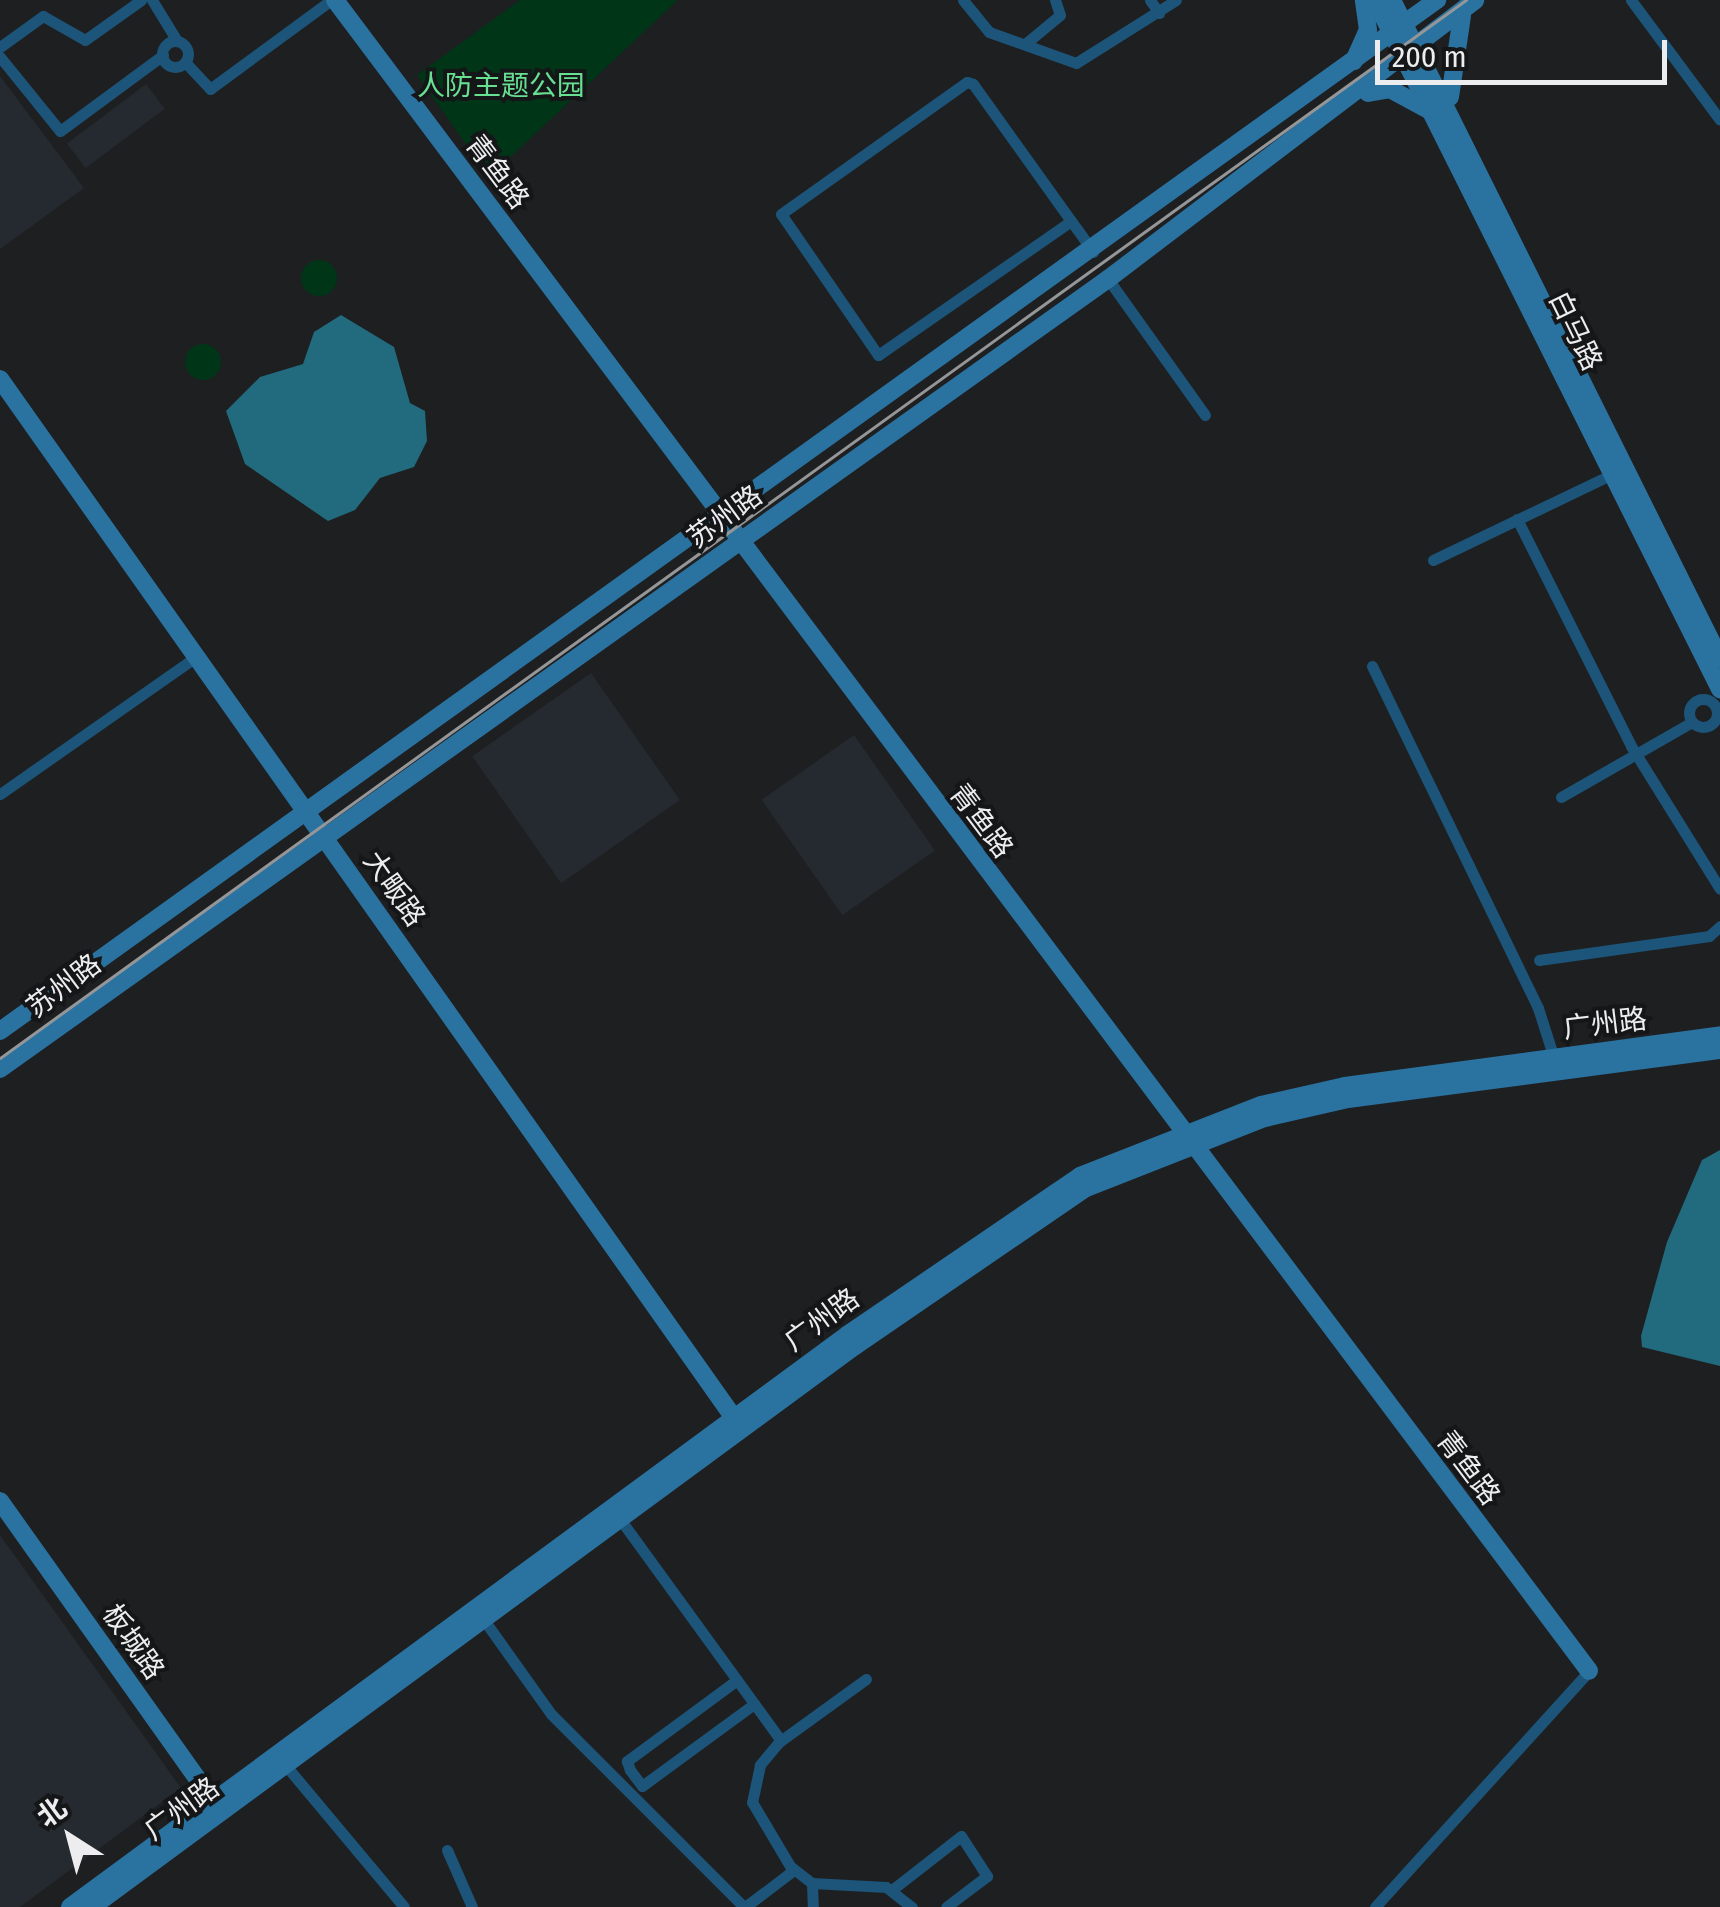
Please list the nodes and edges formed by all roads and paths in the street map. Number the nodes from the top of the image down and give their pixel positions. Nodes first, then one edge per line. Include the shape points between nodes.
1 (141, 0) edge
2 (152, 0) edge
3 (333, 0) edge
4 (963, 0) edge
5 (1055, 0) edge
6 (1150, 0) edge
7 (1176, 0) edge
8 (1364, 0) edge
9 (1375, 0) edge
10 (1392, 0) edge
11 (1437, 0) edge
12 (1630, 0) edge
13 (1472, 3) edge
14 (1159, 12) junction
15 (1403, 27) junction
16 (177, 41) junction
17 (1024, 44) junction
18 (0, 48) edge
19 (1416, 53) junction
20 (163, 55) junction
21 (0, 57) edge
22 (185, 62) junction
23 (1348, 70) junction
24 (1358, 96) junction
25 (1720, 120) edge
26 (1451, 124) junction
27 (1071, 220) junction
28 (1093, 252) junction
29 (1108, 279) junction
30 (0, 379) edge
31 (1205, 415) dead end
32 (1604, 478) dead end
33 (720, 519) junction
34 (1517, 519) junction
35 (737, 541) junction
36 (1432, 560) dead end
37 (1709, 641) edge
38 (196, 657) junction
39 (1720, 659) edge
40 (1372, 666) dead end
41 (1712, 693) edge
42 (1718, 720) edge
43 (1692, 722) junction
44 (1636, 754) junction
45 (0, 794) edge
46 (1560, 797) dead end
47 (307, 814) junction
48 (321, 834) junction
49 (1720, 889) edge
50 (1720, 926) edge
51 (1539, 960) dead end
52 (0, 1031) edge
53 (1720, 1036) edge
54 (1720, 1050) edge
55 (1554, 1058) junction
56 (0, 1070) edge
57 (1186, 1139) junction
58 (738, 1424) junction
59 (0, 1502) edge
60 (620, 1519) junction
61 (484, 1620) junction
62 (1589, 1671) joint
63 (866, 1679) dead end
64 (737, 1680) junction
65 (754, 1704) junction
66 (781, 1741) junction
67 (287, 1767) junction
68 (642, 1786) junction
69 (626, 1796) junction
70 (218, 1808) junction
71 (447, 1850) dead end
72 (794, 1870) junction
73 (812, 1883) junction
74 (893, 1889) junction
75 (70, 1907) edge
76 (92, 1907) edge
77 (404, 1907) edge
78 (472, 1907) edge
79 (745, 1907) edge
80 (813, 1907) edge
81 (912, 1907) edge
82 (946, 1907) edge
83 (1375, 1907) edge

1 - 18 street via 85,40 43,16
2 - 16 street
3 - 22 street via 210,89
3 - 33 main road, 青鱼路
4 - 17 street via 990,32
5 - 17 street via 1060,15
6 - 14 street
7 - 14 street
8 - 23 main road via 1368,30
9 - 15 main road, 白马路
10 - 15 main road, 白马路
11 - 15 main road, 苏州路
12 - 25 street
13 - 19 main road, 苏州路
13 - 26 main road via 1450,50
14 - 17 street via 1090,62
15 - 19 main road, 白马路
15 - 23 main road, 苏州路
16 - 20 street
16 - 22 street
19 - 24 main road, 苏州路
19 - 26 main road, 白马路
20 - 21 street via 60,131
20 - 22 street via 172,66
23 - 28 main road, 苏州路
24 - 26 main road via 1404,94
24 - 29 main road, 苏州路
26 - 37 main road, 白马路
27 - 27 street via 967,82 781,214 878,355
27 - 28 street
28 - 33 main road, 苏州路
29 - 31 street
29 - 35 main road, 苏州路
30 - 38 main road, 大畈路
32 - 34 street
33 - 35 main road, 青鱼路
33 - 47 main road, 苏州路
34 - 36 street
34 - 44 street
35 - 48 main road, 苏州路
35 - 57 main road, 青鱼路
37 - 39 main road, 白马路
37 - 41 main road, 白马路
38 - 45 street
38 - 47 main road, 大畈路
40 - 55 street via 1538,1008
41 - 42 street
41 - 43 street via 1692,705
42 - 43 street
43 - 44 street
44 - 46 street
44 - 49 street
47 - 48 main road, 大畈路
47 - 52 main road, 苏州路
48 - 56 main road, 苏州路
48 - 58 main road, 大畈路
50 - 51 street via 1709,936
53 - 55 main road, 广州路
54 - 57 main road, 广州路 via 1348,1099
55 - 57 main road, 广州路 via 1345,1086
57 - 58 main road, 广州路 via 1080,1176 1001,1225
57 - 62 main road, 青鱼路
58 - 60 main road, 广州路
58 - 70 main road, 广州路
59 - 70 main road, 板城路
60 - 61 main road, 广州路
60 - 64 street
61 - 67 main road, 广州路
61 - 69 street via 551,1714
62 - 83 street
63 - 66 street
64 - 65 street
64 - 68 street via 628,1761
65 - 66 street
65 - 68 street
66 - 72 street via 760,1765 752,1802
67 - 70 main road, 广州路
67 - 77 street
68 - 69 street
69 - 79 street
70 - 75 main road, 广州路
70 - 76 main road, 广州路
71 - 78 street
72 - 73 street
72 - 79 street
73 - 74 street
73 - 80 street
74 - 81 street
74 - 82 street via 961,1836 987,1876

